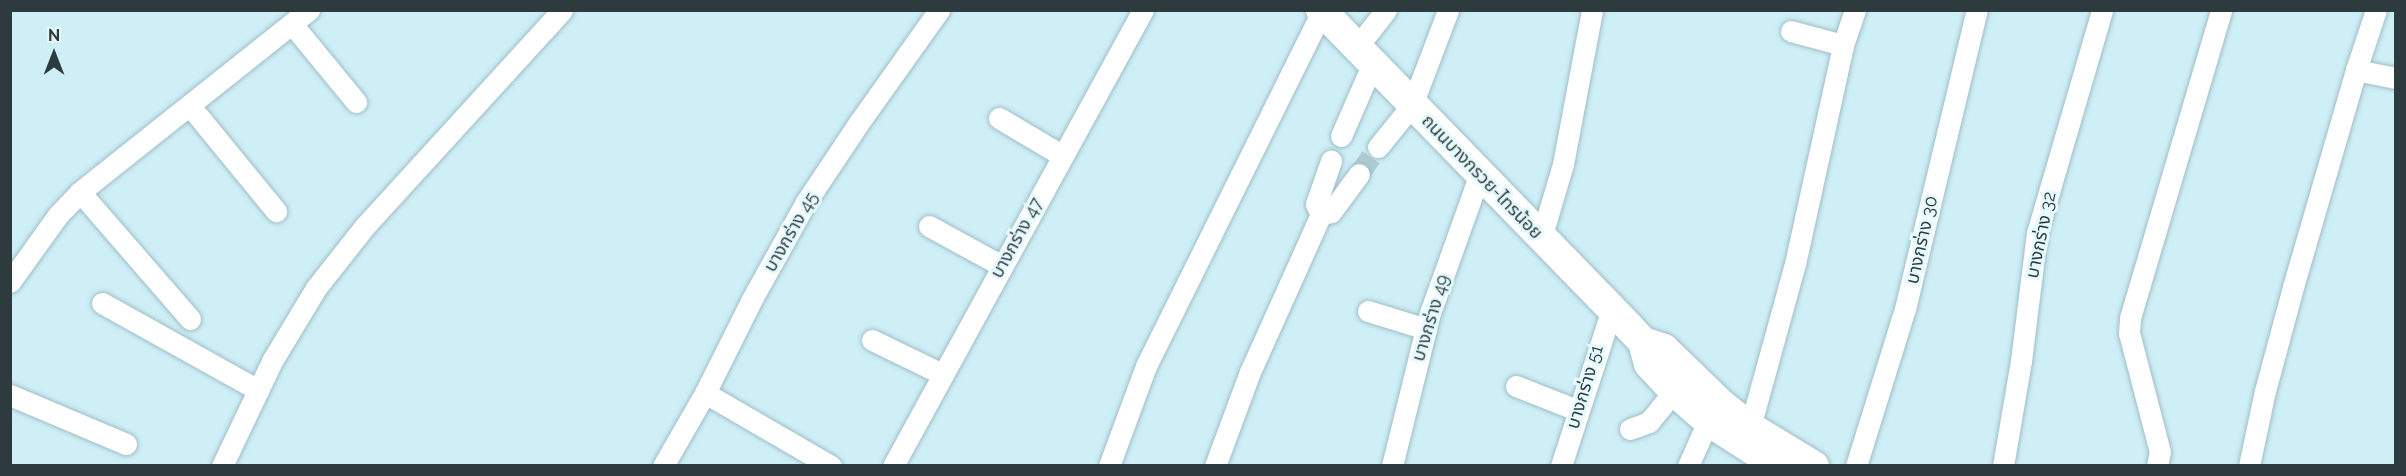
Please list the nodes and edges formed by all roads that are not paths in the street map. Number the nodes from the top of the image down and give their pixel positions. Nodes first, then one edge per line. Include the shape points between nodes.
1 (309, 10) edge
2 (562, 10) edge
3 (939, 10) edge
4 (1143, 10) edge
5 (1386, 10) edge
6 (1448, 10) edge
7 (1592, 10) edge
8 (1855, 10) edge
9 (1977, 10) edge
10 (2102, 10) edge
11 (2222, 10) edge
12 (2376, 10) edge
13 (1322, 11) edge
14 (292, 24) junction
15 (1791, 31) dead end
16 (1843, 45) junction
17 (1364, 56) junction
18 (2356, 70) junction
19 (2396, 78) edge
20 (356, 102) dead end
21 (1412, 105) junction
22 (190, 106) junction
23 (999, 118) dead end
24 (1341, 136) dead end
25 (1378, 147) tunnel mouth
26 (1063, 156) junction
27 (1331, 161) dead end
28 (1480, 173) junction
29 (1359, 174) tunnel mouth
30 (80, 192) junction
31 (276, 211) dead end
32 (1321, 214) junction
33 (929, 226) dead end
34 (1541, 238) junction
35 (1002, 266) junction
36 (10, 282) edge
37 (102, 303) dead end
38 (1612, 309) junction
39 (1368, 311) dead end
40 (190, 320) dead end
41 (1426, 329) junction
42 (872, 340) dead end
43 (1643, 342) junction
44 (942, 374) junction
45 (1516, 386) dead end
46 (258, 390) junction
47 (1674, 391) junction
48 (705, 393) junction
49 (10, 395) edge
50 (1577, 410) junction
51 (1708, 421) junction
52 (1750, 427) junction
53 (1630, 429) dead end
54 (126, 444) dead end
55 (2160, 461) edge
56 (222, 465) edge
57 (663, 465) edge
58 (831, 465) edge
59 (893, 465) edge
60 (1109, 465) edge
61 (1215, 465) edge
62 (1392, 465) edge
63 (1561, 465) edge
64 (1688, 465) edge
65 (1778, 465) edge
66 (1814, 465) edge
67 (1856, 465) edge
68 (2003, 465) edge
69 (2249, 465) edge

1 - 14 street
2 - 46 street via 365,226 316,288
3 - 48 street, บางกร่าง 45 via 806,202
4 - 26 street, บางกร่าง 47
5 - 17 street
6 - 21 street
7 - 34 street via 1563,164
8 - 16 street
9 - 67 street, บางกร่าง 30 via 1905,309
10 - 68 street, บางกร่าง 32 via 2037,233
11 - 55 street via 2130,318 2129,333
12 - 18 street
13 - 17 main road, ถนนบางกรวย-ไทรน้อย
13 - 60 street via 1146,366
14 - 20 street
14 - 22 street
15 - 16 street
16 - 52 street via 1795,264
17 - 21 main road, ถนนบางกรวย-ไทรน้อย
17 - 24 street
18 - 19 street
18 - 69 street via 2293,287
21 - 25 street
21 - 28 main road, ถนนบางกรวย-ไทรน้อย
22 - 30 street
22 - 31 street
23 - 26 street
26 - 35 street, บางกร่าง 47
27 - 32 street via 1317,204
28 - 34 main road, ถนนบางกรวย-ไทรน้อย
28 - 41 street, บางกร่าง 49
29 - 32 street via 1331,212
30 - 36 street via 58,215
30 - 40 street
32 - 61 street via 1250,372
33 - 35 street
34 - 38 main road, ถนนบางกรวย-ไทรน้อย
35 - 44 street, บางกร่าง 47
37 - 46 street
38 - 43 main road, ถนนบางกรวย-ไทรน้อย
38 - 50 street, บางกร่าง 51
39 - 41 street
41 - 62 street, บางกร่าง 49
42 - 44 street
43 - 47 main road, ถนนบางกรวย-ไทรน้อย via 1649,364
43 - 52 main road, ถนนบางกรวย-ไทรน้อย via 1664,349 1699,385
44 - 59 street, บางกร่าง 47
45 - 50 street
46 - 56 street
47 - 51 main road, ถนนบางกรวย-ไทรน้อย
47 - 53 street via 1649,422
48 - 57 street, บางกร่าง 45
48 - 58 street
49 - 54 street
50 - 63 street, บางกร่าง 51
51 - 64 street
51 - 65 main road, ถนนบางกรวย-ไทรน้อย
52 - 66 main road, ถนนบางกรวย-ไทรน้อย

